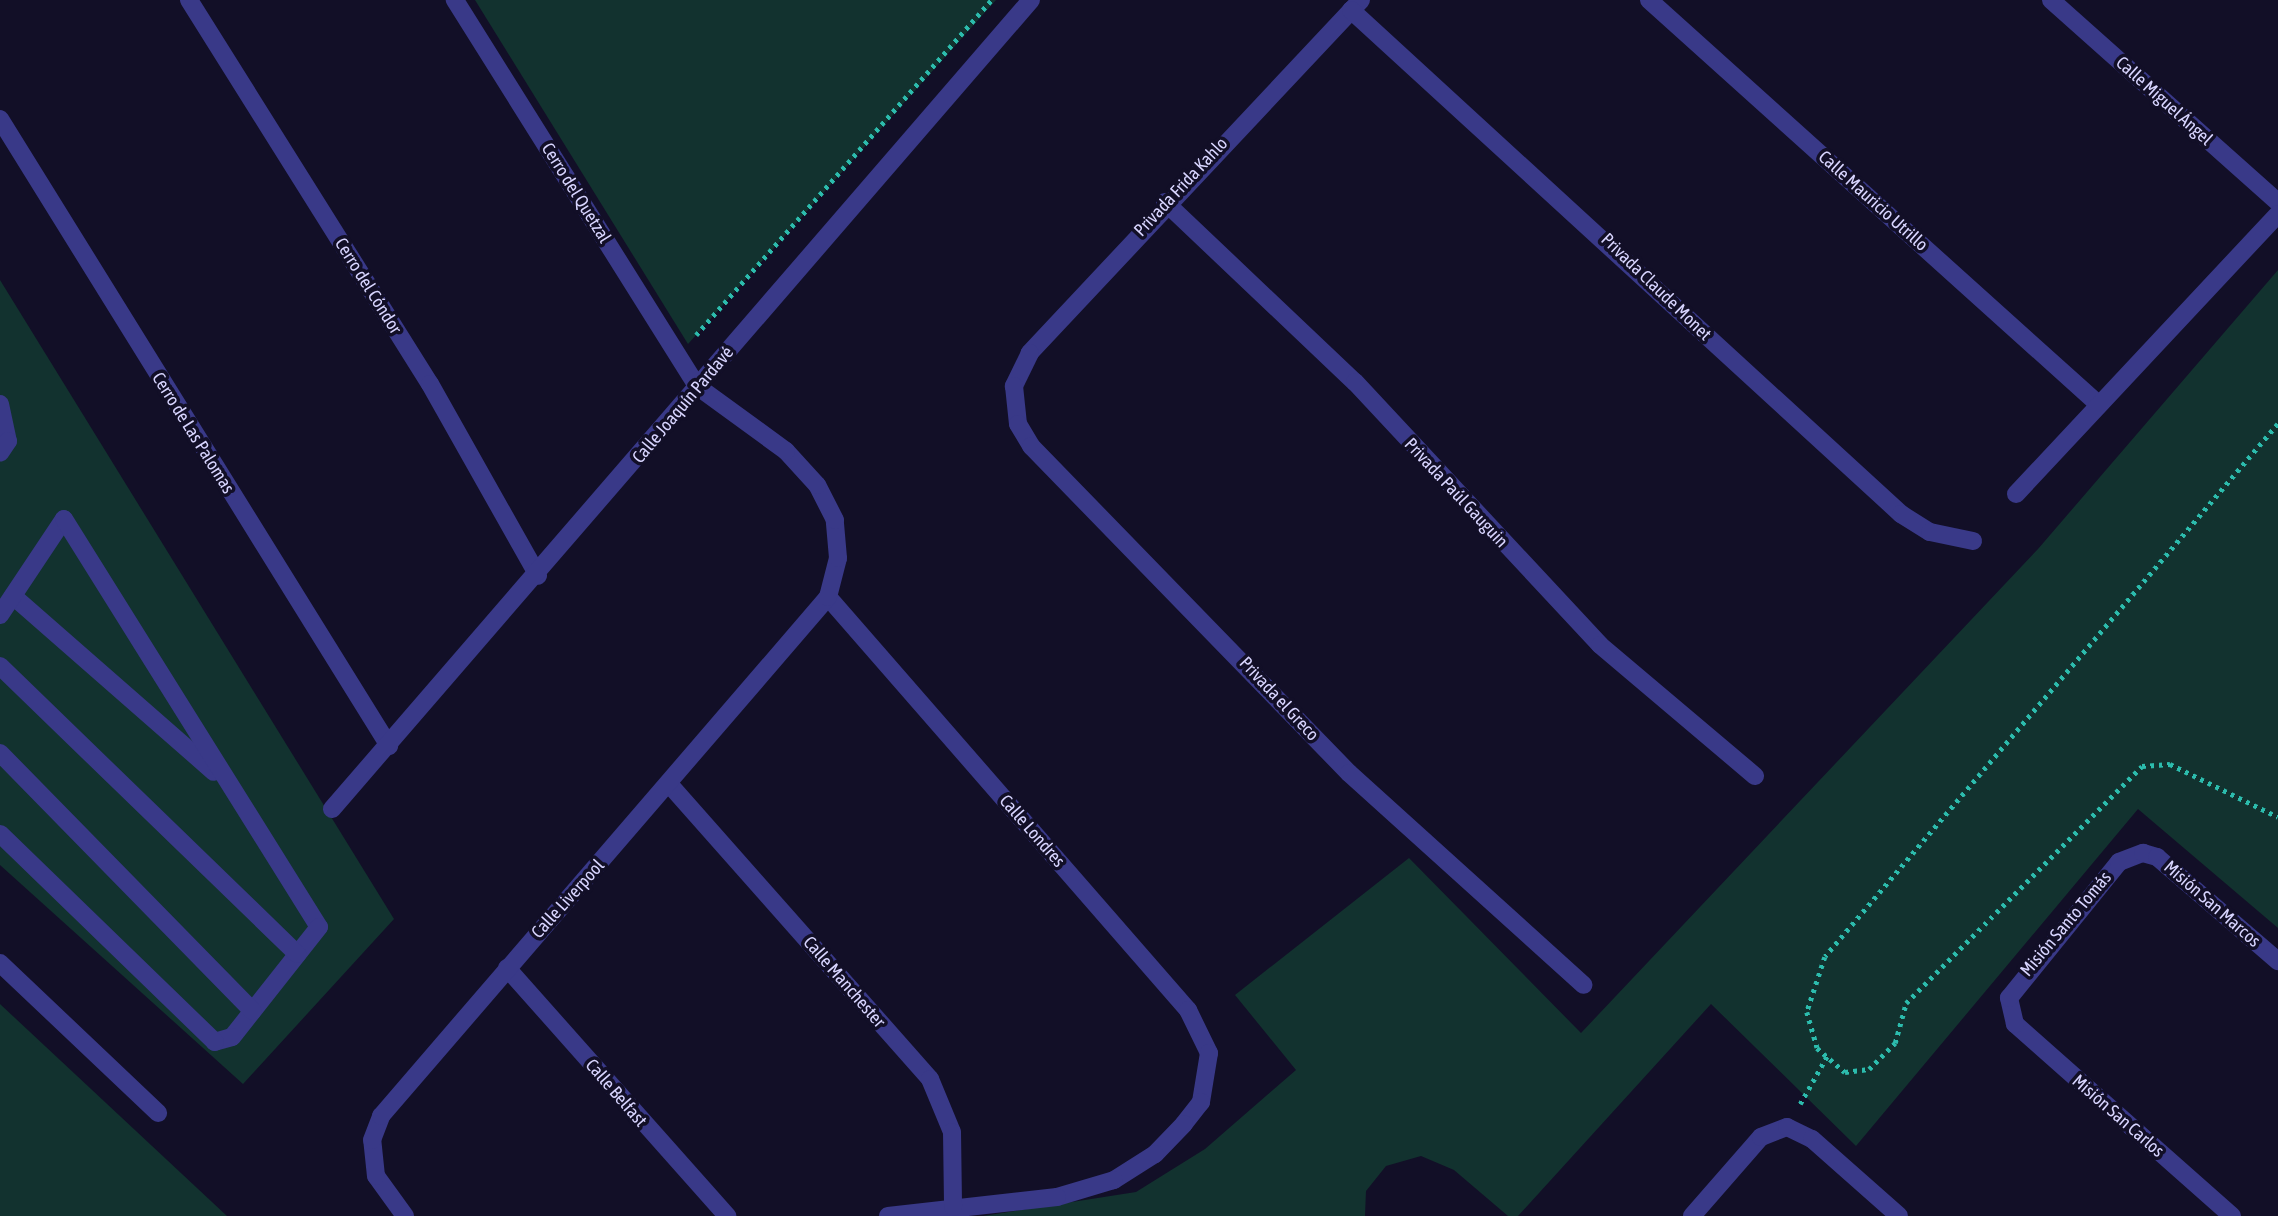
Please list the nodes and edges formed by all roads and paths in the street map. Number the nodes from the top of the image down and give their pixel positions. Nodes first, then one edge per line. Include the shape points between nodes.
1 (189, 0) edge
2 (455, 0) edge
3 (991, 0) edge
4 (1031, 0) edge
5 (1649, 0) edge
6 (2050, 0) edge
7 (1356, 5) edge
8 (0, 119) edge
9 (1165, 202) junction
10 (2278, 202) edge
11 (2278, 214) edge
12 (688, 337) dead end
13 (697, 386) junction
14 (1014, 386) joint
15 (2097, 402) junction
16 (0, 404) edge
17 (2278, 424) edge
18 (0, 453) edge
19 (2016, 494) dead end
20 (1973, 541) dead end
21 (538, 576) junction
22 (13, 596) junction
23 (828, 597) junction
24 (0, 615) edge
25 (0, 666) edge
26 (389, 746) junction
27 (0, 753) edge
28 (1755, 776) dead end
29 (670, 785) junction
30 (230, 786) junction
31 (332, 809) dead end
32 (2278, 817) edge
33 (0, 834) edge
34 (2143, 852) joint
35 (297, 954) junction
36 (2278, 961) edge
37 (0, 963) edge
38 (507, 968) junction
39 (1584, 985) dead end
40 (253, 1010) junction
41 (2009, 1012) joint
42 (1827, 1056) junction
43 (158, 1113) dead end
44 (1793, 1128) junction
45 (953, 1207) junction
46 (405, 1216) edge
47 (727, 1216) edge
48 (888, 1216) edge
49 (1692, 1216) edge
50 (1899, 1216) edge
51 (2232, 1216) edge

1 - 21 street, Cerro del Cóndor via 430,384
2 - 13 street, Cerro del Quetzal
3 - 12 path via 696,335
4 - 13 street, Calle Joaquín Pardavé
5 - 15 street, Calle Mauricio Utrillo
6 - 10 street, Calle Miguel Ángel
7 - 9 street, Privada Frida Kahlo
7 - 20 street, Privada Claude Monet via 1901,514 1930,532
8 - 26 street, Cerro de Las Palomas
9 - 14 street, Privada Frida Kahlo via 1030,353
9 - 28 street, Privada Paúl Gauguin via 1355,382 1600,645
11 - 15 street
13 - 21 street, Calle Joaquín Pardavé
13 - 23 street via 786,451 817,485 835,520 838,558
14 - 39 street, Privada el Greco via 1018,424 1031,446 1349,773
15 - 19 street
16 - 18 street via 8,441
17 - 42 path via 1825,957 1807,1012 1817,1048
21 - 26 street, Calle Joaquín Pardavé
22 - 24 street
22 - 30 street
22 - 30 street via 64,519
23 - 29 street, Calle Liverpool
23 - 45 street, Calle Londres via 1204,1033 1209,1078 1184,1124 1155,1154 1114,1180 1057,1197
25 - 35 street
26 - 31 street, Calle Joaquín Pardavé
27 - 40 street
29 - 38 street, Calle Liverpool
29 - 45 street, Calle Manchester via 930,1079 952,1132
30 - 35 street via 318,926
32 - 42 path via 2170,764 2142,766 1906,1003 1895,1043 1869,1069 1845,1072
33 - 40 street via 215,1042 225,1042
34 - 36 street, Misión San Marcos via 2157,857
34 - 41 street, Misión Santo Tomás via 2119,862 2024,975 2009,998
35 - 40 street
37 - 43 street
38 - 46 street, Calle Liverpool via 381,1116 372,1140 376,1176
38 - 47 street, Calle Belfast
41 - 51 street, Misión San Carlos
42 - 44 path
44 - 49 street via 1761,1137
44 - 50 street
45 - 48 street

